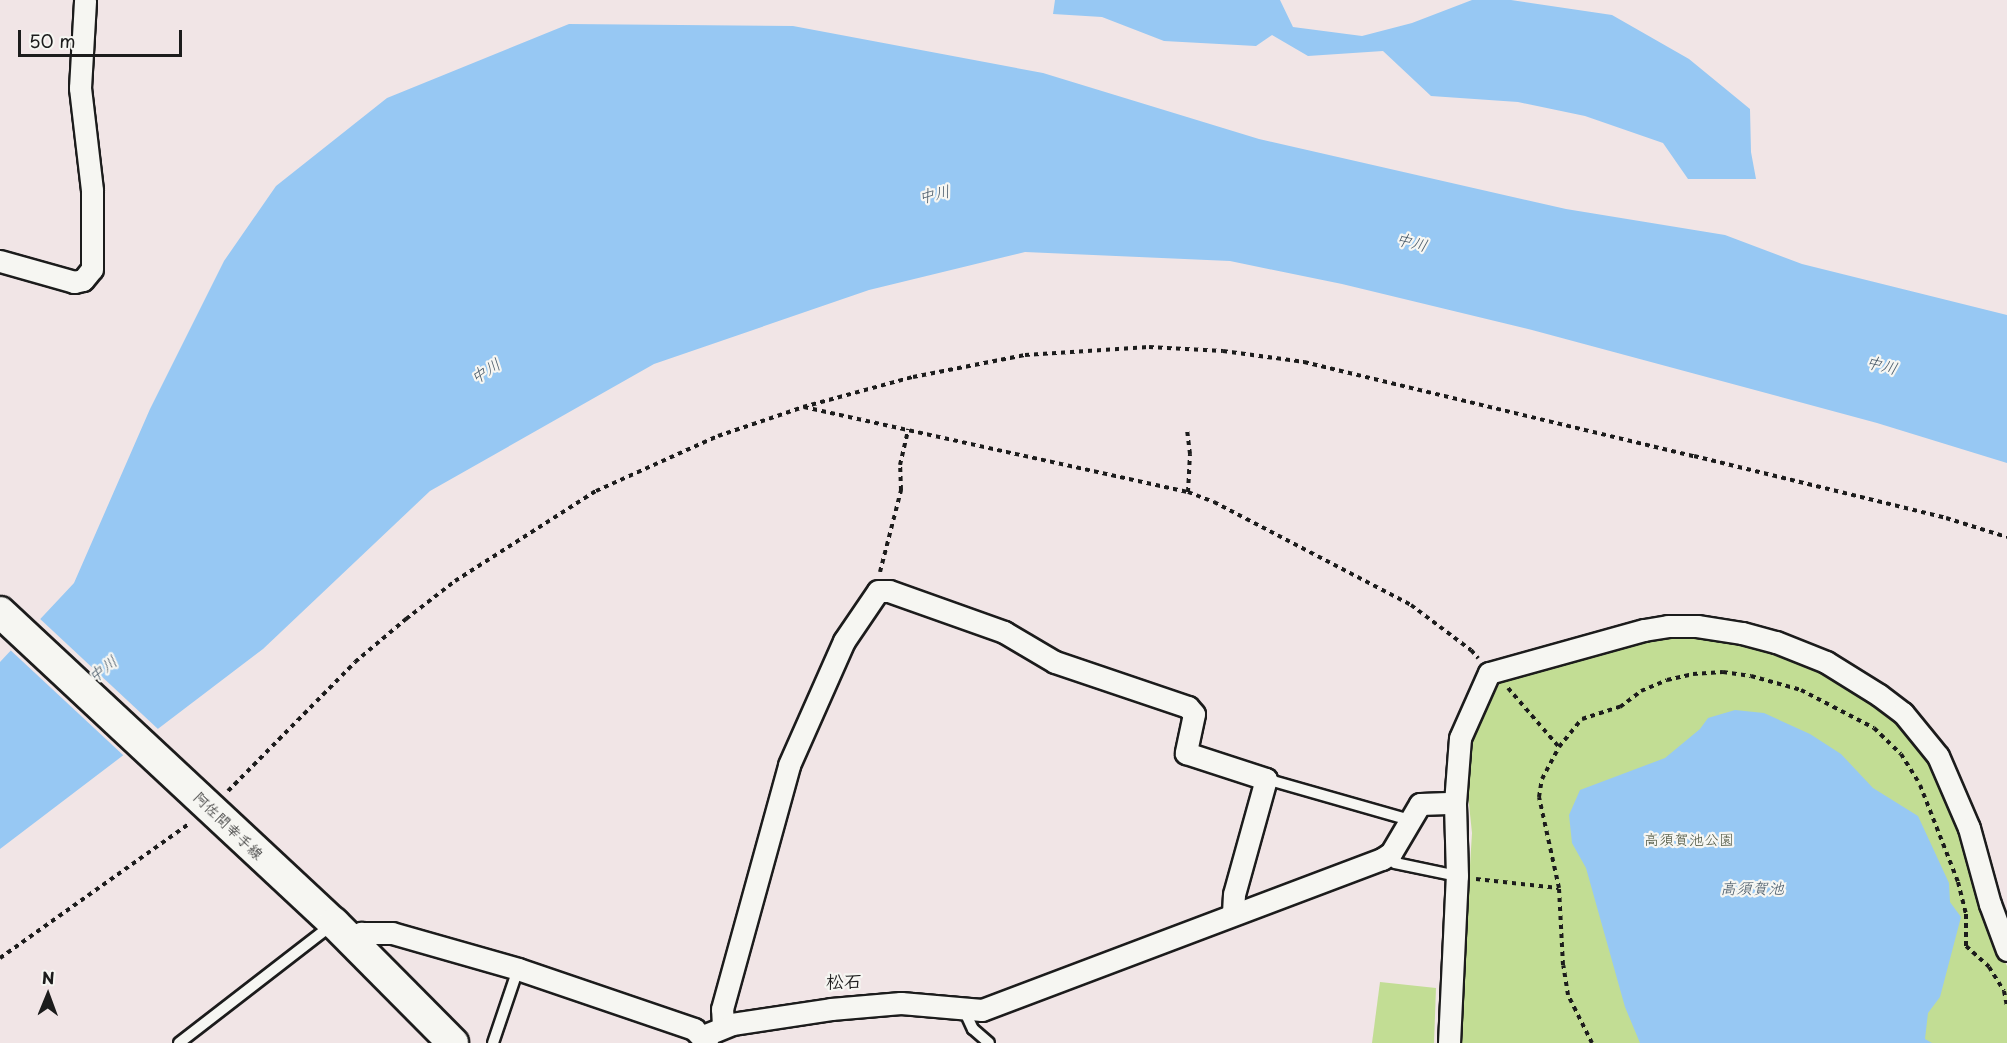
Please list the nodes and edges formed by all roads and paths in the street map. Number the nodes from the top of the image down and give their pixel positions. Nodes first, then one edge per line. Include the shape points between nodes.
1 (85, 0) edge
2 (0, 261) edge
3 (803, 407) junction
4 (908, 429) junction
5 (1187, 431) dead end
6 (1188, 492) junction
7 (2007, 537) edge
8 (879, 591) junction
9 (0, 612) edge
10 (1495, 677) junction
11 (1559, 747) junction
12 (1266, 779) junction
13 (200, 798) junction
14 (1455, 803) junction
15 (1410, 820) junction
16 (1387, 855) junction
17 (1457, 876) junction
18 (1559, 888) junction
19 (1233, 914) junction
20 (342, 931) junction
21 (2007, 950) edge
22 (0, 958) edge
23 (518, 969) junction
24 (2007, 1006) edge
25 (964, 1010) junction
26 (723, 1026) junction
27 (705, 1040) edge
28 (179, 1043) edge
29 (453, 1043) edge
30 (493, 1043) edge
31 (989, 1043) edge
32 (1449, 1043) edge
33 (1592, 1043) edge

1 - 2 street via 80,88 92,190 92,269 83,280 74,282
3 - 4 path
3 - 7 path via 913,377 1024,355 1149,347 1223,351 1304,362 1475,401 1946,518
3 - 13 path via 718,436 596,491 454,581
4 - 6 path
4 - 8 path via 900,465 901,490 878,579
5 - 6 path
6 - 10 path via 1412,605 1471,650
8 - 12 street via 889,591 1004,632 1055,662 1188,707 1194,714 1186,753
8 - 26 street via 844,640 789,765 733,965 722,1009
9 - 13 main road, 阿佐間幸手線
10 - 11 path
10 - 14 street via 1460,738
10 - 21 street via 1668,626 1742,633 1826,662 1904,713 1938,756 1969,828
11 - 18 path via 1542,779 1539,797
11 - 24 path via 1582,719 1620,707 1641,691 1667,680 1713,673 1751,676 1801,690 1874,728 1901,754 1920,785 1959,882 1966,914 1966,946 1989,967 2004,991
12 - 15 lane
12 - 19 street via 1234,894
13 - 20 main road, 阿佐間幸手線
13 - 22 path
14 - 15 street via 1420,804
14 - 17 street
15 - 16 street
16 - 17 lane via 1395,863
16 - 19 street via 1321,884
17 - 18 path
17 - 32 street
18 - 33 path via 1568,995
19 - 25 street via 982,1010
20 - 23 street via 392,933
20 - 28 lane
20 - 29 main road, 阿佐間幸手線
23 - 27 street via 694,1029
23 - 30 lane
25 - 26 street via 901,1003
25 - 31 lane via 973,1029
26 - 27 street

